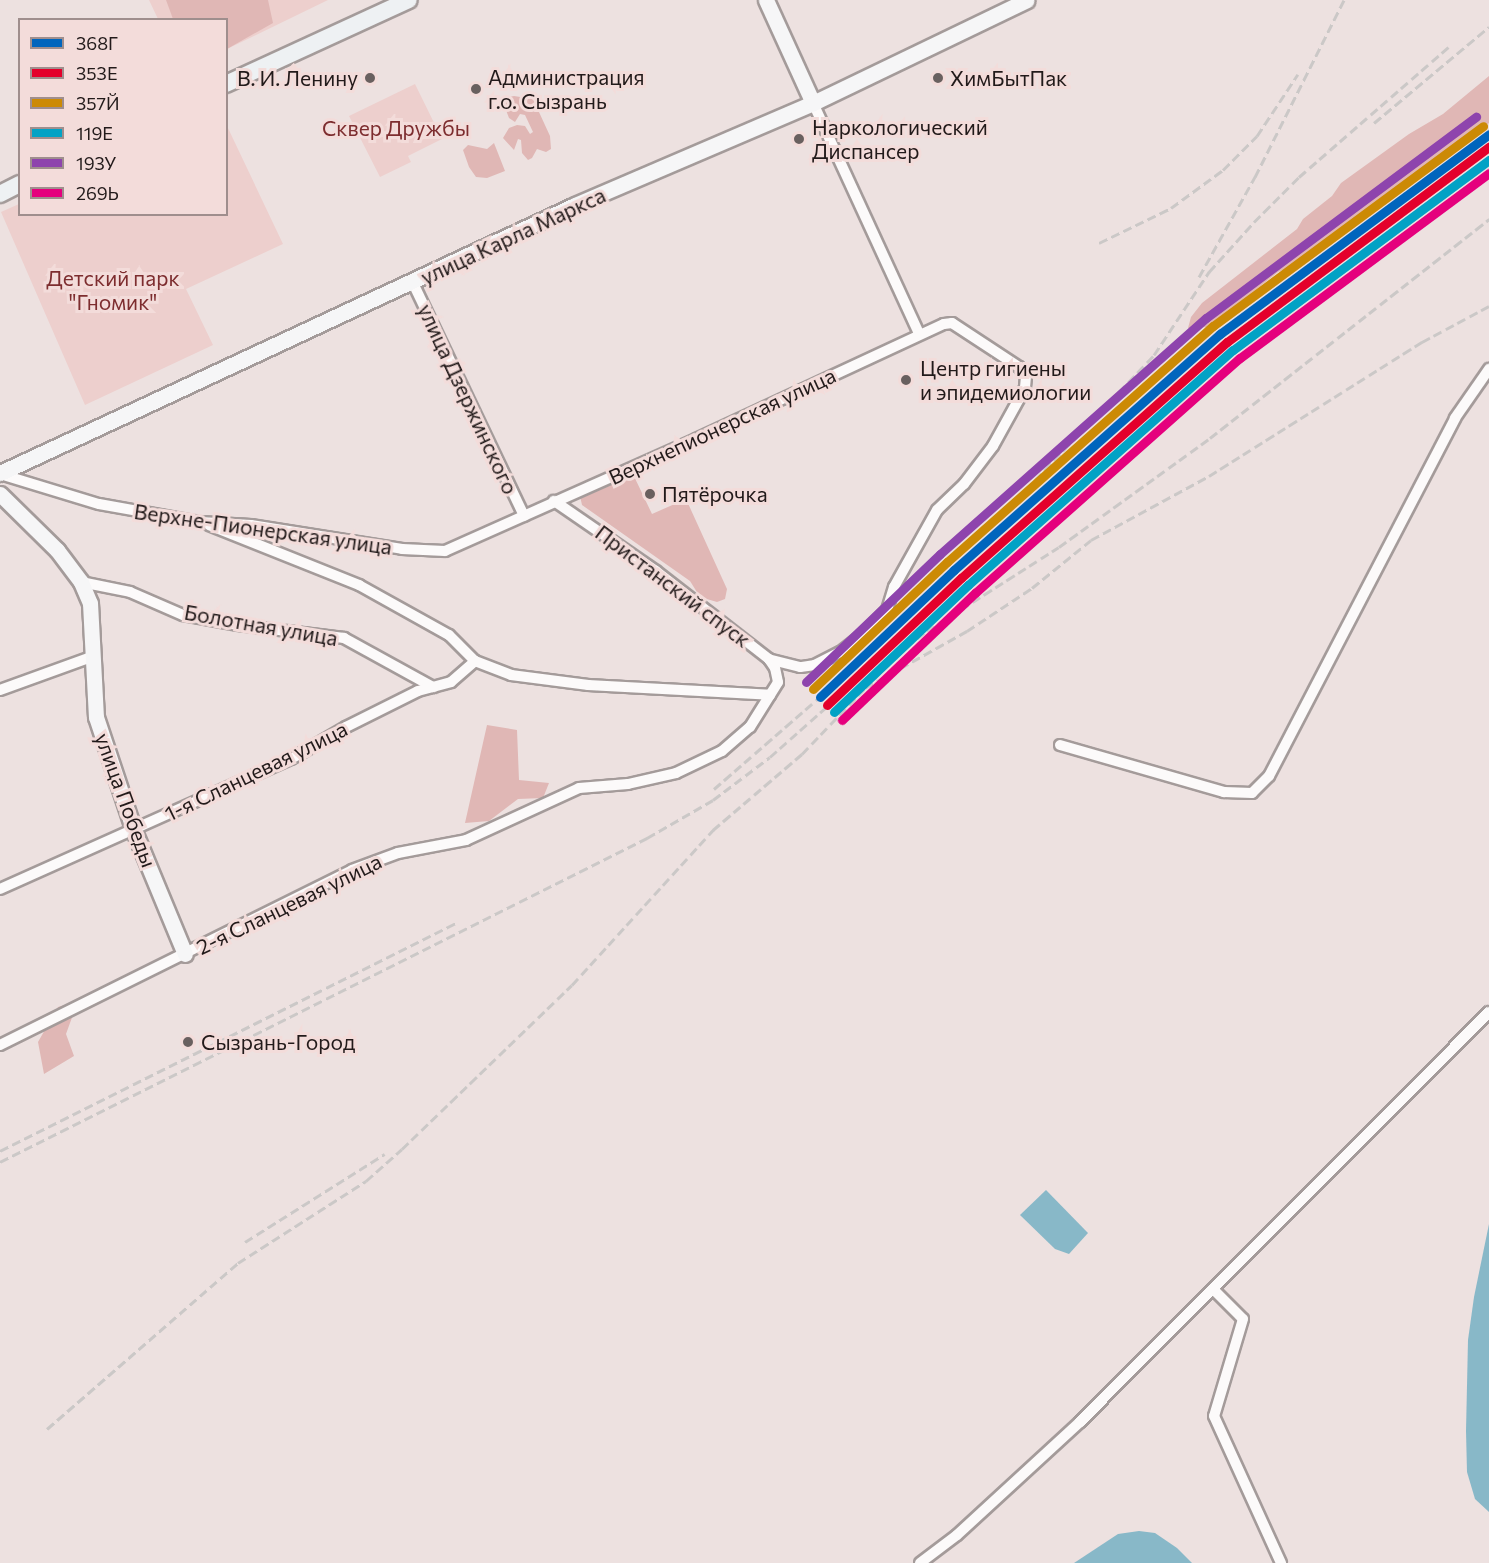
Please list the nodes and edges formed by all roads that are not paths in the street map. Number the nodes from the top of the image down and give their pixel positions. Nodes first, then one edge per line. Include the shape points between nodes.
1 (409, 0) edge
2 (766, 0) edge
3 (1027, 0) edge
4 (228, 83) edge
5 (813, 103) junction
6 (18, 185) edge
7 (0, 194) edge
8 (413, 283) junction
9 (919, 333) junction
10 (1489, 369) edge
11 (0, 473) edge
12 (0, 494) edge
13 (554, 501) junction
14 (524, 516) junction
15 (200, 522) junction
16 (81, 582) junction
17 (94, 656) junction
18 (769, 659) junction
19 (475, 661) junction
20 (778, 681) joint
21 (433, 687) junction
22 (0, 690) edge
23 (770, 694) junction
24 (1060, 745) dead end
25 (134, 831) junction
26 (0, 889) edge
27 (185, 954) junction
28 (1489, 1012) edge
29 (0, 1045) edge
30 (1214, 1289) junction
31 (920, 1563) edge
32 (1281, 1563) edge

1 - 4 main road
2 - 5 street
3 - 5 street, улица Карла Маркса
5 - 8 street, улица Карла Маркса via 575,205
5 - 9 street
6 - 7 main road
8 - 11 street, улица Карла Маркса
8 - 14 street, улица Дзержинского
9 - 13 street, Верхнепионерская улица via 729,424
9 - 18 street, Верхнепионерская улица via 952,323 1019,367 1026,376 1025,388 993,447 937,510 894,587 888,610 840,652 815,665 800,667
10 - 24 street via 1450,428 1269,776 1252,793 1224,792
11 - 15 street, Верхне-Пионерская улица via 99,504
12 - 16 street, улица Победы via 57,550
13 - 14 street, Верхнепионерская улица
13 - 18 street, Пристанский спуск via 656,571
14 - 15 street, Верхне-Пионерская улица via 445,551 402,549 251,525
15 - 19 street via 359,585 449,635
16 - 17 street, улица Победы via 90,603
16 - 21 street, Болотная улица via 130,592 183,615 344,638
17 - 22 street
17 - 25 street, улица Победы via 96,717
18 - 20 street, Пристанский спуск
19 - 21 street, 1-я Сланцевая улица via 451,682
19 - 23 street via 511,675 588,685
20 - 23 street, 2-я Сланцевая улица
21 - 25 street, 1-я Сланцевая улица via 346,727 291,759
23 - 27 street, 2-я Сланцевая улица via 750,727 722,751 676,773 628,784 579,788 466,840 388,857 352,870
25 - 26 street, 1-я Сланцевая улица
25 - 27 street, улица Победы
27 - 29 street, 2-я Сланцевая улица
28 - 30 street
30 - 31 street via 1080,1422 957,1535
30 - 32 street via 1244,1319 1214,1416

